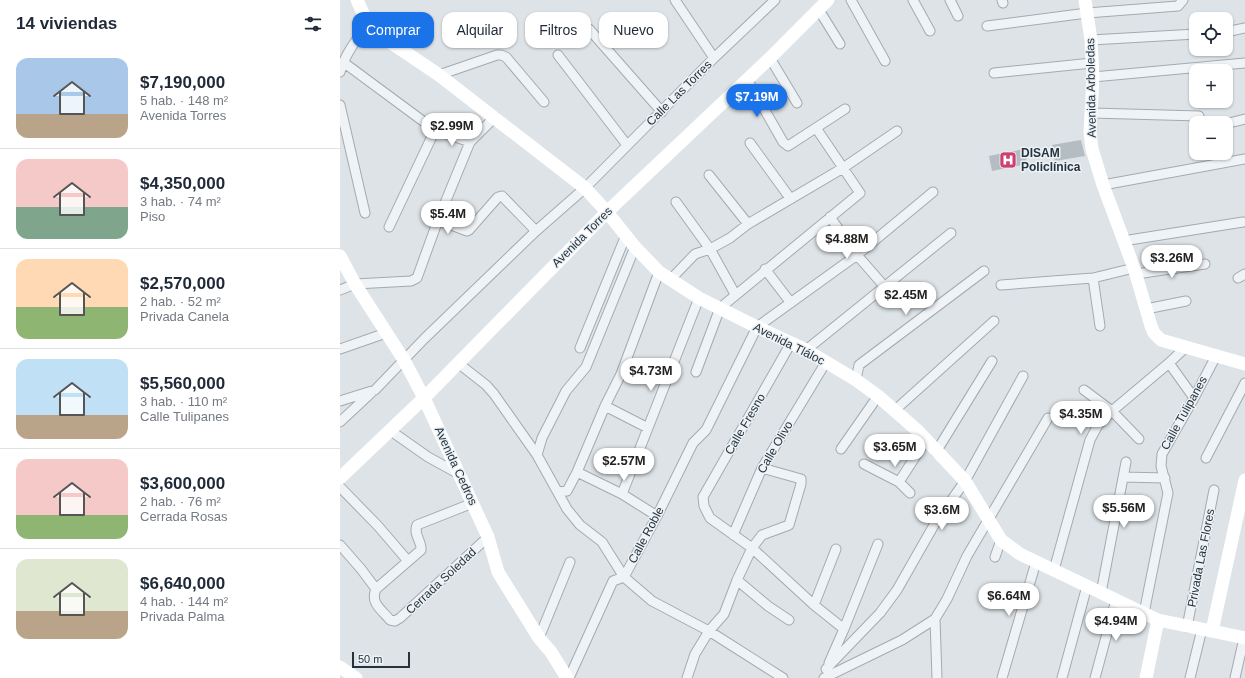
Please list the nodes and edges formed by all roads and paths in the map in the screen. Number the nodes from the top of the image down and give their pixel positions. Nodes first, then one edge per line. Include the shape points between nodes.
1 (357, 0) edge
2 (687, 0) edge
3 (775, 0) edge
4 (828, 0) edge
5 (851, 0) edge
6 (914, 0) edge
7 (950, 0) edge
8 (1184, 0) edge
9 (677, 3) edge
10 (1086, 6) edge
11 (819, 10) junction
12 (362, 12) edge
13 (958, 16) dead end
14 (987, 26) dead end
15 (1245, 28) edge
16 (591, 31) edge
17 (930, 31) dead end
18 (1233, 31) edge
19 (1189, 34) edge
20 (1091, 40) junction
21 (840, 44) dead end
22 (352, 47) edge
23 (399, 48) edge
24 (558, 55) dead end
25 (714, 58) junction
26 (770, 58) junction
27 (885, 61) dead end
28 (343, 62) junction
29 (1092, 63) junction
30 (1245, 63) edge
31 (340, 72) edge
32 (994, 73) dead end
33 (439, 75) junction
34 (1093, 77) junction
35 (747, 79) junction
36 (544, 102) dead end
37 (796, 103) dead end
38 (340, 105) edge
39 (845, 109) dead end
40 (662, 112) junction
41 (1092, 113) junction
42 (1199, 116) dead end
43 (495, 117) junction
44 (1245, 119) edge
45 (1233, 122) edge
46 (816, 128) junction
47 (435, 130) junction
48 (897, 131) dead end
49 (470, 142) junction
50 (750, 143) dead end
51 (627, 145) junction
52 (1241, 160) edge
53 (843, 168) junction
54 (709, 175) dead end
55 (1103, 185) junction
56 (585, 188) junction
57 (932, 192) dead end
58 (790, 198) junction
59 (676, 202) dead end
60 (607, 212) junction
61 (365, 213) dead end
62 (830, 217) junction
63 (438, 220) junction
64 (1243, 222) dead end
65 (748, 224) junction
66 (389, 227) dead end
67 (536, 231) junction
68 (951, 233) dead end
69 (626, 235) junction
70 (1123, 241) junction
71 (635, 247) junction
72 (710, 249) junction
73 (857, 255) junction
74 (340, 256) edge
75 (1205, 264) dead end
76 (765, 270) junction
77 (984, 271) dead end
78 (1135, 271) junction
79 (659, 272) junction
80 (1092, 278) junction
81 (671, 279) junction
82 (355, 284) junction
83 (1001, 285) dead end
84 (884, 286) junction
85 (340, 290) edge
86 (735, 294) junction
87 (699, 298) junction
88 (1186, 301) dead end
89 (791, 303) junction
90 (720, 308) junction
91 (1146, 309) junction
92 (994, 321) dead end
93 (1100, 326) dead end
94 (757, 327) junction
95 (386, 333) junction
96 (791, 342) junction
97 (1186, 347) junction
98 (580, 348) dead end
99 (340, 349) edge
100 (806, 350) junction
101 (1216, 356) junction
102 (404, 360) junction
103 (826, 362) junction
104 (992, 362) dead end
105 (458, 363) junction
106 (1169, 363) junction
107 (1245, 364) edge
108 (696, 372) dead end
109 (1023, 376) dead end
110 (856, 380) junction
111 (1245, 383) edge
112 (375, 390) junction
113 (1084, 390) dead end
114 (878, 396) junction
115 (424, 398) junction
116 (1194, 398) junction
117 (340, 401) edge
118 (605, 406) junction
119 (894, 411) junction
120 (1112, 411) junction
121 (1048, 418) dead end
122 (340, 422) edge
123 (648, 428) junction
124 (391, 431) junction
125 (1139, 439) dead end
126 (926, 440) junction
127 (841, 450) dead end
128 (936, 452) junction
129 (537, 455) junction
130 (1206, 458) dead end
131 (1126, 462) dead end
132 (864, 464) dead end
133 (762, 468) junction
134 (577, 472) junction
135 (459, 474) junction
136 (1123, 476) junction
137 (340, 478) edge
138 (1165, 478) junction
139 (965, 481) junction
140 (899, 482) junction
141 (1244, 483) edge
142 (340, 487) edge
143 (1214, 490) dead end
144 (558, 492) junction
145 (910, 493) dead end
146 (622, 494) junction
147 (473, 503) junction
148 (657, 516) junction
149 (989, 520) junction
150 (733, 535) junction
151 (488, 537) junction
152 (1001, 540) junction
153 (878, 544) dead end
154 (340, 545) edge
155 (752, 548) junction
156 (836, 549) dead end
157 (995, 557) dead end
158 (408, 561) junction
159 (570, 562) dead end
160 (1036, 562) junction
161 (1054, 570) junction
162 (624, 577) junction
163 (737, 580) junction
164 (1087, 586) junction
165 (376, 589) junction
166 (1101, 593) junction
167 (1116, 600) junction
168 (814, 604) junction
169 (1144, 613) junction
170 (935, 619) junction
171 (789, 620) dead end
172 (1158, 620) junction
173 (1187, 627) junction
174 (844, 629) junction
175 (1207, 630) junction
176 (709, 631) junction
177 (539, 638) junction
178 (1245, 638) edge
179 (340, 667) edge
180 (825, 673) edge
181 (772, 674) edge
182 (356, 678) edge
183 (568, 678) edge
184 (687, 678) edge
185 (783, 678) edge
186 (821, 678) edge
187 (938, 678) edge
188 (1002, 678) edge
189 (1062, 678) edge
190 (1095, 678) edge
191 (1146, 678) edge
192 (1190, 678) edge
193 (1235, 678) edge

1 - 12 main road, Avenida Tláloc
2 - 9 street
3 - 25 street, Calle Las Torres
4 - 11 main road, Avenida Torres
5 - 27 street
6 - 17 street
7 - 13 street
8 - 10 street via 1178,6
9 - 25 street
10 - 14 street
10 - 20 main road, Avenida Arboledas
11 - 21 street
11 - 26 main road, Avenida Torres
15 - 18 street
16 - 40 street
19 - 20 street
20 - 29 main road, Avenida Arboledas
22 - 28 street
23 - 33 main road, Avenida Tláloc
24 - 51 street
25 - 40 street, Calle Las Torres
26 - 35 main road, Avenida Torres
26 - 37 street
28 - 31 street
28 - 47 street
29 - 32 street
29 - 34 main road, Avenida Arboledas
30 - 34 street
33 - 36 street via 501,55 506,57
33 - 43 main road, Avenida Tláloc
34 - 41 main road, Avenida Arboledas
35 - 46 street via 785,145 788,146
35 - 60 main road, Avenida Torres
38 - 61 street
39 - 46 street
40 - 51 street, Calle Las Torres
41 - 42 street
41 - 55 main road, Avenida Arboledas via 1092,148
43 - 49 street
43 - 56 main road, Avenida Tláloc
44 - 45 street
46 - 53 street
47 - 49 street
47 - 66 street
48 - 53 street
49 - 63 street
50 - 58 street
51 - 56 street, Calle Las Torres
52 - 55 street
53 - 58 street
53 - 62 street via 860,193
54 - 65 street
55 - 70 main road, Avenida Arboledas
56 - 60 main road, Avenida Tláloc
56 - 67 street, Calle Las Torres
57 - 73 street
58 - 65 street
59 - 72 street
60 - 69 main road, Avenida Tláloc
60 - 105 main road, Avenida Torres
62 - 73 street
62 - 76 street
63 - 67 street via 467,231 502,196
63 - 82 street via 417,278 411,281
64 - 70 street
65 - 72 street
67 - 102 street, Calle Las Torres
68 - 84 street
69 - 71 main road, Avenida Tláloc
69 - 98 street
70 - 78 main road, Avenida Arboledas
71 - 79 main road, Avenida Tláloc
71 - 129 street via 586,367 566,391 542,438
72 - 81 street via 695,254
72 - 86 street
73 - 84 street
73 - 89 street
74 - 82 main road, Avenida Cedros
75 - 78 street
76 - 86 street
76 - 89 street
77 - 110 street via 859,365
78 - 80 street
78 - 91 main road, Avenida Arboledas
79 - 81 main road, Avenida Tláloc
79 - 118 street via 621,374
80 - 83 street
80 - 93 street
81 - 87 main road, Avenida Tláloc
82 - 85 street
82 - 95 main road, Avenida Cedros
84 - 100 street
86 - 90 street
87 - 90 main road, Avenida Tláloc
87 - 123 street
88 - 91 street
89 - 94 street
90 - 94 main road, Avenida Tláloc
90 - 108 street
91 - 97 main road, Avenida Arboledas via 1154,333 1161,340
92 - 119 street
94 - 96 main road, Avenida Tláloc
94 - 148 street, Calle Roble via 706,430 693,443
95 - 99 street
95 - 102 main road, Avenida Cedros
96 - 100 main road, Avenida Tláloc
96 - 150 street, Calle Fresno via 703,497 710,518
97 - 101 main road, Avenida Arboledas
97 - 106 street
100 - 103 main road, Avenida Tláloc
101 - 107 main road, Avenida Arboledas
101 - 116 street, Calle Tulipanes
102 - 112 street, Calle Las Torres
102 - 115 main road, Avenida Cedros
103 - 110 main road, Avenida Tláloc
103 - 133 street, Calle Olivo
104 - 128 street
105 - 115 main road, Avenida Torres
105 - 129 street via 494,394
106 - 116 street
106 - 120 street
109 - 139 street
110 - 114 main road, Avenida Tláloc
111 - 130 street
112 - 117 street
112 - 122 street, Calle Las Torres
113 - 120 street
114 - 119 main road, Avenida Tláloc
114 - 127 street
115 - 124 main road, Avenida Torres
115 - 135 main road, Avenida Cedros
116 - 138 street, Calle Tulipanes via 1162,454 1160,466
118 - 123 street
118 - 134 street
119 - 126 main road, Avenida Tláloc
120 - 125 street
120 - 161 street via 1098,425 1090,440
121 - 149 street
123 - 146 street
124 - 135 street via 428,457
124 - 137 main road, Avenida Torres
126 - 128 main road, Avenida Tláloc
126 - 140 street
128 - 139 main road, Avenida Tláloc
129 - 144 street
131 - 136 street
132 - 140 street
133 - 150 street, Calle Olivo
133 - 155 street via 797,478 801,480 801,484 789,525 762,534
134 - 144 street via 567,491
134 - 146 street
135 - 147 main road, Avenida Cedros
136 - 138 street
136 - 166 street
138 - 169 street, Calle Tulipanes via 1168,493
139 - 149 main road, Avenida Tláloc
139 - 180 street via 934,525 897,590 880,613
140 - 145 street
141 - 175 main road
142 - 158 street
143 - 173 street, Privada Las Flores
144 - 162 street via 580,525 602,542
146 - 148 street
147 - 151 main road, Avenida Cedros
147 - 158 street via 417,525 416,533 422,547
148 - 162 street, Calle Roble
149 - 152 main road, Avenida Tláloc
149 - 170 street via 967,556
150 - 155 street
151 - 165 street, Cerrada Soledad via 428,594 395,621 390,620 374,602
151 - 177 main road, Avenida Cedros via 498,572
152 - 157 street
152 - 160 main road, Avenida Tláloc
153 - 174 street
154 - 165 street, Cerrada Soledad
155 - 163 street
155 - 168 street
156 - 168 street
158 - 165 street
159 - 177 street
160 - 161 main road, Avenida Tláloc
160 - 188 street
161 - 164 main road, Avenida Tláloc
162 - 176 street via 652,601
162 - 183 street, Calle Roble via 613,581
163 - 171 street
163 - 176 street via 724,614
164 - 166 main road, Avenida Tláloc
164 - 189 street
166 - 167 main road, Avenida Tláloc
167 - 169 main road, Avenida Tláloc
167 - 190 street
168 - 174 street
169 - 172 main road, Avenida Tláloc
170 - 180 street via 902,640
170 - 187 street
172 - 173 main road, Avenida Tláloc
172 - 191 main road
173 - 175 main road, Avenida Tláloc
174 - 180 street
175 - 178 main road, Avenida Tláloc
175 - 192 street
176 - 181 street
176 - 184 street via 695,654
177 - 183 main road, Avenida Cedros
178 - 193 street
179 - 182 main road
180 - 186 street
181 - 185 street

